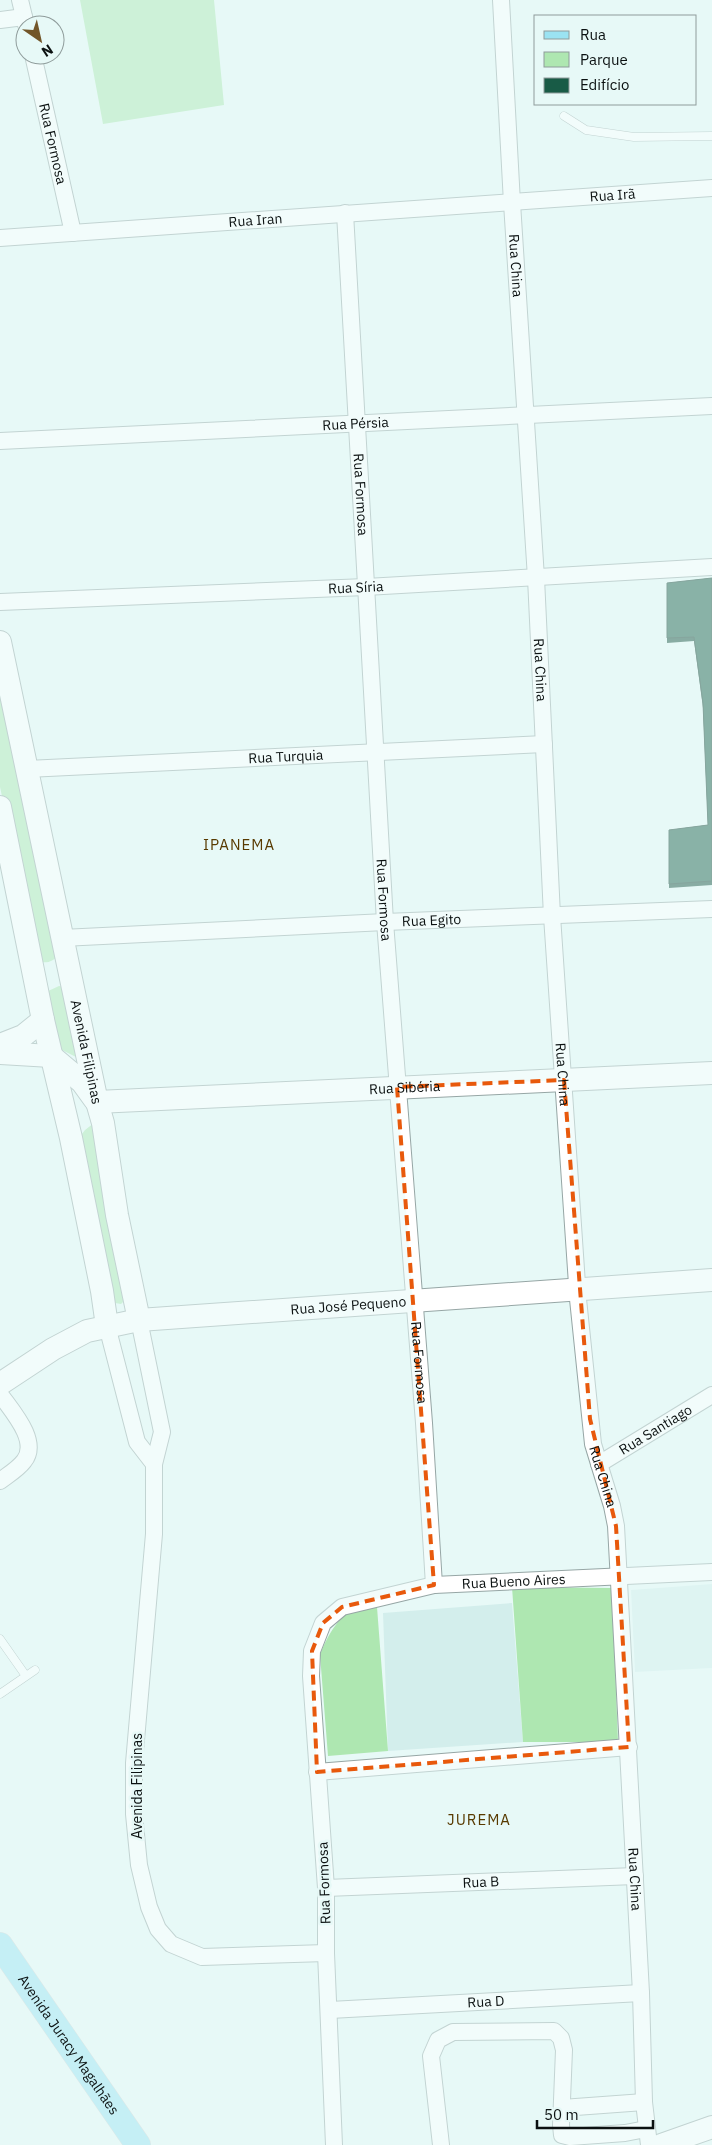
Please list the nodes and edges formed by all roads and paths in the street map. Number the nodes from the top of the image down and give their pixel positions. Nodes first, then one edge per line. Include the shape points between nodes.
1 (20, 0) edge
2 (501, 0) edge
3 (24, 15) edge
4 (0, 20) edge
5 (15, 21) edge
6 (35, 65) edge
7 (564, 116) dead end
8 (712, 136) edge
9 (712, 188) edge
10 (512, 203) junction
11 (345, 214) junction
12 (73, 233) junction
13 (0, 238) edge
14 (712, 406) edge
15 (526, 416) junction
16 (358, 424) junction
17 (0, 441) edge
18 (712, 567) edge
19 (536, 578) junction
20 (366, 587) junction
21 (0, 602) edge
22 (0, 642) edge
23 (544, 744) junction
24 (376, 752) junction
25 (27, 769) junction
26 (0, 807) edge
27 (712, 909) edge
28 (552, 916) junction
29 (385, 922) junction
30 (62, 938) junction
31 (67, 960) junction
32 (33, 967) junction
33 (72, 987) junction
34 (38, 994) junction
35 (43, 1020) junction
36 (0, 1045) edge
37 (0, 1053) edge
38 (52, 1056) junction
39 (712, 1073) edge
40 (564, 1080) junction
41 (397, 1087) junction
42 (97, 1102) junction
43 (70, 1138) junction
44 (712, 1280) edge
45 (578, 1290) junction
46 (413, 1302) junction
47 (139, 1320) junction
48 (107, 1326) junction
49 (0, 1384) edge
50 (0, 1394) edge
51 (712, 1395) edge
52 (154, 1464) junction
53 (599, 1464) junction
54 (0, 1481) edge
55 (712, 1572) edge
56 (619, 1576) junction
57 (434, 1585) junction
58 (323, 1623) joint
59 (0, 1639) edge
60 (35, 1670) dead end
61 (26, 1676) junction
62 (0, 1683) edge
63 (3, 1692) edge
64 (629, 1747) junction
65 (317, 1772) junction
66 (635, 1876) junction
67 (326, 1888) junction
68 (0, 1945) edge
69 (326, 1953) junction
70 (0, 1976) edge
71 (641, 1993) junction
72 (330, 2010) junction
73 (644, 2102) junction
74 (562, 2108) junction
75 (712, 2128) edge
76 (652, 2140) edge
77 (121, 2145) edge
78 (138, 2145) edge
79 (334, 2145) edge
80 (441, 2145) edge

1 - 3 street
2 - 10 street, Rua China
4 - 5 street
6 - 12 street, Rua Formosa
7 - 8 lane via 586,130 634,137
9 - 10 street, Rua Irã
10 - 11 street, Rua Iran
10 - 15 street, Rua China
11 - 12 street, Rua Iran
11 - 16 street, Rua Formosa
12 - 13 street, Rua Iran
14 - 15 street, Rua Pérsia
15 - 16 street, Rua Pérsia
15 - 19 street, Rua China
16 - 17 street, Rua Pérsia
16 - 20 street, Rua Formosa
18 - 19 street, Rua Síria
19 - 20 street, Rua Síria
19 - 23 street, Rua China
20 - 21 street, Rua Síria
20 - 24 street, Rua Formosa
22 - 25 main road, Avenida Filipinas
23 - 24 street, Rua Turquia
23 - 28 street, Rua China
24 - 25 street, Rua Turquia
24 - 29 street, Rua Formosa
25 - 30 main road, Avenida Filipinas
26 - 32 main road
27 - 28 street, Rua Egito
28 - 29 street, Rua Egito
28 - 40 street, Rua China
29 - 30 street, Rua Egito
29 - 41 street, Rua Formosa
30 - 31 main road, Avenida Filipinas
31 - 32 main road via 48,973
31 - 33 main road, Avenida Filipinas
32 - 34 main road
33 - 34 main road via 57,983
33 - 42 main road, Avenida Filipinas
34 - 35 main road
35 - 36 main road via 23,1036
35 - 38 main road
37 - 38 main road
38 - 42 main road via 82,1082
38 - 43 main road
39 - 40 main road, Rua Sibéria
40 - 41 main road, Rua Sibéria
40 - 45 street, Rua China
41 - 42 main road, Rua Sibéria
41 - 46 street, Rua Formosa
42 - 43 main road
42 - 47 main road, Avenida Filipinas
43 - 48 main road
44 - 45 main road, Rua José Pequeno
45 - 46 main road, Rua José Pequeno
45 - 53 street, Rua China via 590,1419
46 - 47 main road, Rua José Pequeno
46 - 57 street, Rua Formosa
47 - 48 main road, Rua José Pequeno
47 - 52 street, Avenida Filipinas via 162,1432
48 - 49 main road, Rua José Pequeno via 71,1338
48 - 52 street via 137,1442
50 - 54 street via 23,1429 29,1450 25,1459
51 - 53 street, Rua Santiago
52 - 69 street, Avenida Filipinas via 154,1534 134,1763 139,1865 149,1906 158,1929 171,1944 202,1957
53 - 56 street, Rua China via 612,1506
55 - 56 street, Rua Bueno Aires
56 - 57 street, Rua Bueno Aires
56 - 64 street, Rua China
57 - 58 street, Rua Bueno Aires via 342,1607
58 - 65 street, Rua Formosa via 312,1651
59 - 61 lane
60 - 61 lane
61 - 63 lane
62 - 63 lane
64 - 65 street
64 - 66 street, Rua China
65 - 67 street, Rua Formosa
66 - 67 street, Rua B
66 - 71 street, Rua China
67 - 69 street, Rua Formosa
68 - 78 main road, Avenida Juracy Magalhães
69 - 72 street, Rua Formosa
70 - 77 main road, Avenida Juracy Magalhães
71 - 72 street, Rua D
71 - 73 street, Rua China
72 - 79 street, Rua Formosa
73 - 74 street
73 - 76 street, Rua China
74 - 76 street via 562,2135 616,2134
74 - 80 street via 564,2050 561,2038 554,2031 453,2032 438,2040 431,2056
75 - 76 main road

